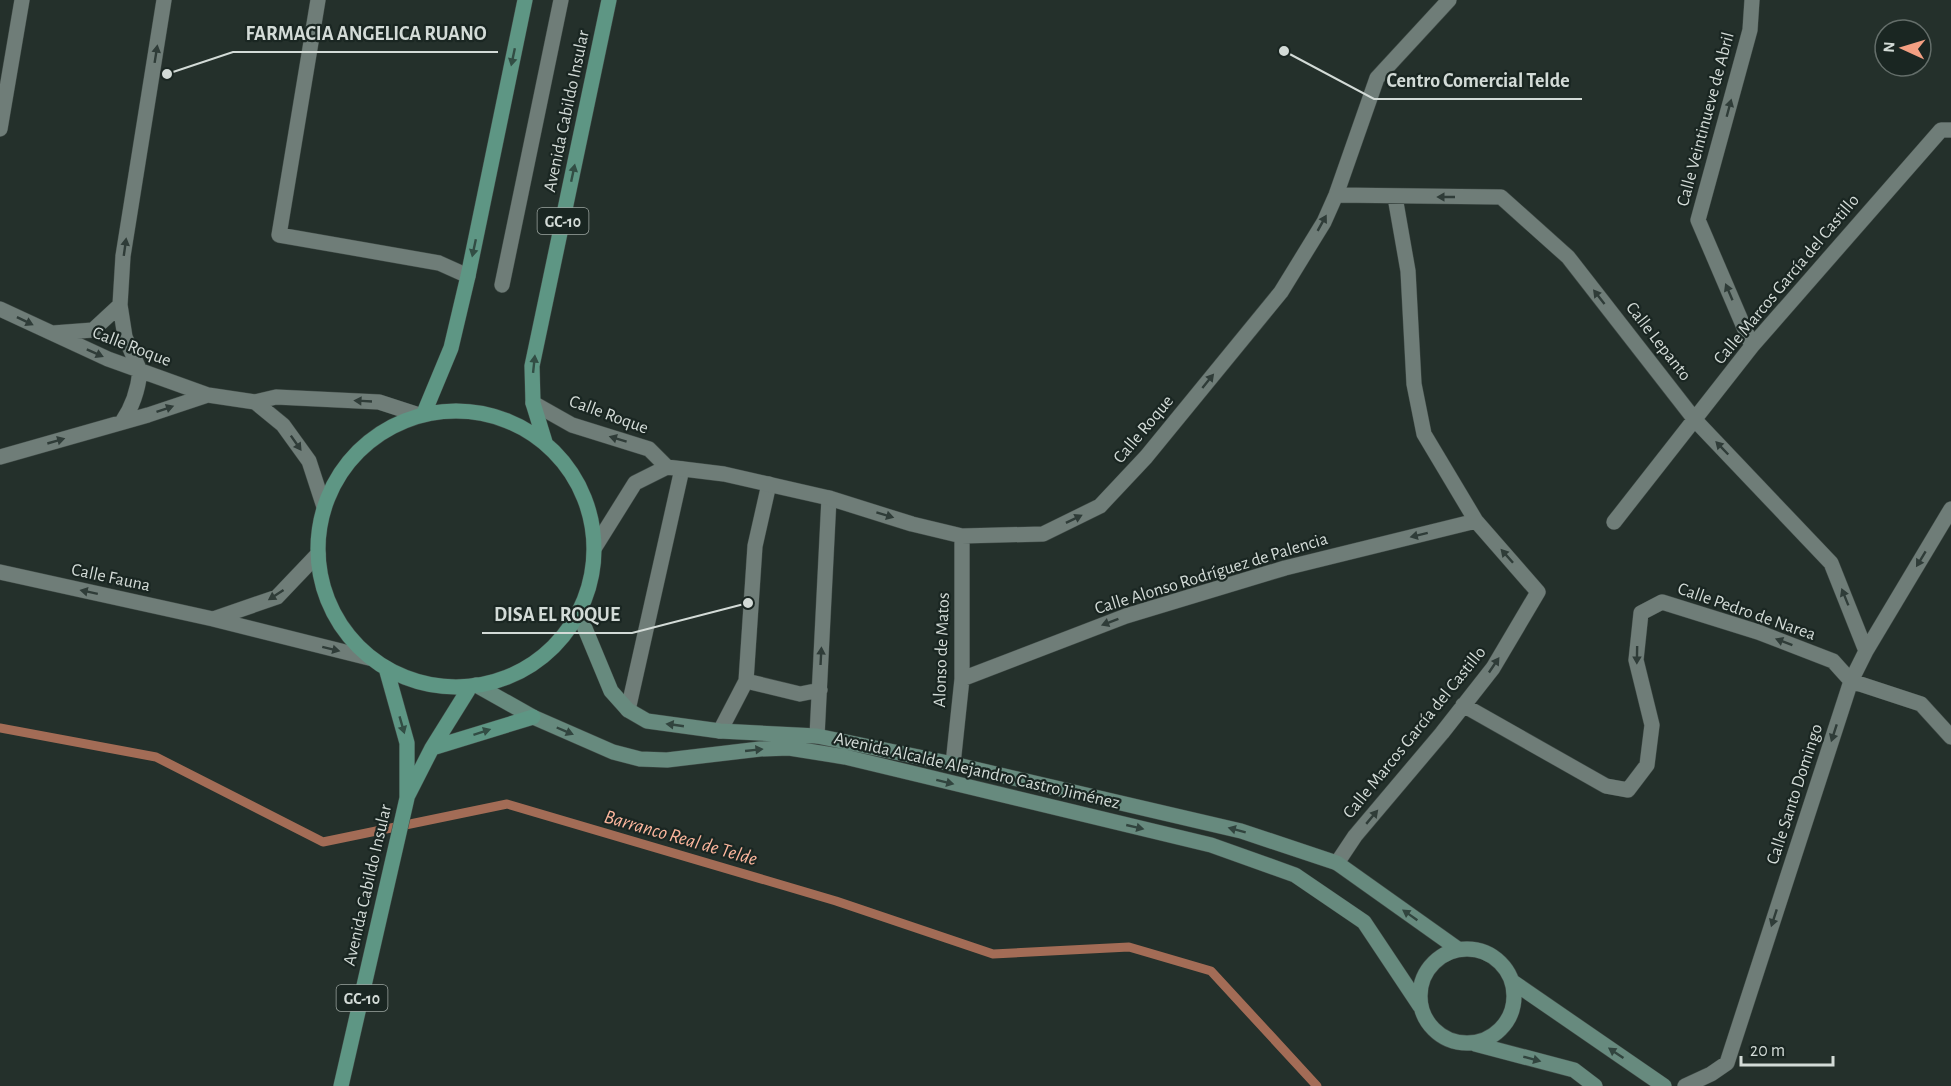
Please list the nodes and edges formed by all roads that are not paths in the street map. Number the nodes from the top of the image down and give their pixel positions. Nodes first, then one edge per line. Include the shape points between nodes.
1 (22, 0) edge
2 (164, 0) edge
3 (318, 0) edge
4 (525, 0) edge
5 (561, 0) edge
6 (609, 0) edge
7 (1449, 0) edge
8 (1752, 0) edge
9 (0, 129) edge
10 (1951, 130) edge
11 (1336, 195) junction
12 (1395, 196) junction
13 (468, 276) junction
14 (502, 285) dead end
15 (120, 305) junction
16 (0, 309) edge
17 (50, 333) junction
18 (1752, 346) junction
19 (140, 371) junction
20 (208, 395) junction
21 (255, 402) junction
22 (533, 403) junction
23 (422, 414) junction
24 (1695, 420) junction
25 (122, 422) junction
26 (545, 442) junction
27 (0, 457) edge
28 (674, 468) junction
29 (769, 484) junction
30 (829, 498) junction
31 (324, 507) junction
32 (1951, 509) edge
33 (1476, 521) junction
34 (1614, 522) dead end
35 (962, 536) junction
36 (595, 547) junction
37 (318, 554) junction
38 (0, 572) edge
39 (579, 614) junction
40 (213, 619) junction
41 (1866, 651) junction
42 (369, 658) junction
43 (386, 668) junction
44 (962, 680) junction
45 (746, 681) junction
46 (1851, 681) junction
47 (473, 686) junction
48 (820, 690) junction
49 (1463, 705) junction
50 (628, 710) junction
51 (533, 717) junction
52 (720, 731) junction
53 (817, 736) junction
54 (1951, 737) edge
55 (432, 748) junction
56 (954, 764) junction
57 (407, 798) junction
58 (1337, 863) junction
59 (1458, 949) junction
60 (1513, 982) junction
61 (1420, 1006) junction
62 (1475, 1044) junction
63 (341, 1086) edge
64 (1595, 1086) edge
65 (1664, 1086) edge
66 (1685, 1086) edge

1 - 9 street
15 -> 2 street via 126,236
3 - 13 street via 279,235 439,263
4 -> 13 main road
5 - 14 street
22 -> 6 main road, Avenida Cabildo Insular / GC-10 via 532,366
7 - 11 street, Calle Roque via 1377,78
18 -> 8 street, Calle Veintinueve de Abril via 1698,220 1750,30
10 - 18 street, Calle Marcos García del Castillo via 1941,129
11 - 12 street, Calle Lepanto
35 -> 11 street, Calle Roque via 1043,534 1100,506 1146,458 1281,292
24 -> 12 street, Calle Lepanto via 1568,257 1501,197
12 - 33 street via 1408,271 1414,384 1424,434
13 - 23 main road via 451,348
15 - 17 street via 93,330
15 - 19 street via 125,337
16 -> 17 street, Calle Roque
17 -> 19 street, Calle Roque
18 - 24 street, Calle Marcos García del Castillo
19 - 20 street, Calle Roque
19 - 25 street via 133,406
20 - 21 street, Calle Roque
25 -> 20 street
23 -> 21 street, Calle Roque via 379,402 276,397
21 -> 31 street via 283,425 309,462
22 - 26 main road, Avenida Cabildo Insular / GC-10
28 -> 22 street, Calle Roque via 649,449 572,425
23 - 26 main road via 467,410 508,420
23 - 31 main road via 391,426 362,447 339,474
24 - 34 street, Calle Marcos García del Castillo
41 -> 24 street, Calle Lepanto via 1831,563
27 -> 25 street
26 - 36 main road via 572,471 589,508
28 - 29 street, Calle Roque
28 - 36 street via 635,483
28 - 50 street
29 - 30 street, Calle Roque
29 - 45 street via 755,546
30 -> 35 street, Calle Roque
48 -> 30 street
31 - 37 main road
32 -> 41 street, Calle Santo Domingo
33 -> 44 street, Calle Alonso Rodríguez de Palencia via 1285,568 1126,616
49 -> 33 street, Calle Marcos García del Castillo via 1493,668 1538,591
35 - 44 street, Alonso de Matos
36 - 39 main road via 591,582
37 -> 40 street via 277,597
37 - 42 main road via 324,593 342,629
40 -> 38 street, Calle Fauna
39 - 47 main road via 549,653 508,679
39 - 50 street, Avenida Alcalde Alejandro Castro Jiménez via 611,691
40 -> 42 street, Calle Fauna
41 - 46 street, Calle Santo Domingo
42 - 43 main road
43 - 47 main road via 432,687
43 -> 57 main road, Avenida Cabildo Insular / GC-10 via 407,743
44 - 56 street, Alonso de Matos
45 - 48 street via 800,694
45 - 52 street
46 -> 49 street, Calle Pedro de Narea via 1833,661 1662,602 1641,613 1636,660 1652,725 1647,765 1628,790 1605,786
46 - 54 street, Calle Pedro de Narea via 1921,704
46 -> 66 street, Calle Santo Domingo via 1727,1063
47 - 51 street, Avenida Alcalde Alejandro Castro Jiménez
47 - 55 main road, Avenida Cabildo Insular / GC-10
48 - 53 street
58 -> 49 street, Calle Marcos García del Castillo
52 -> 50 street, Avenida Alcalde Alejandro Castro Jiménez via 647,721
55 -> 51 main road
51 -> 61 street, Avenida Alcalde Alejandro Castro Jiménez via 613,752 640,759 789,748 845,757 1211,845 1295,875 1364,922
52 - 53 street, Avenida Alcalde Alejandro Castro Jiménez
53 - 56 street, Avenida Alcalde Alejandro Castro Jiménez
55 - 57 main road, Avenida Cabildo Insular / GC-10
58 -> 56 street, Avenida Alcalde Alejandro Castro Jiménez via 1241,831
57 - 63 main road, Avenida Cabildo Insular / GC-10
59 -> 58 street, Avenida Alcalde Alejandro Castro Jiménez
59 - 60 street via 1482,951 1501,963
59 - 61 street via 1441,956 1428,970 1420,987
60 - 62 street via 1511,1014 1490,1038
65 -> 60 street
61 - 62 street via 1434,1031 1460,1044
62 -> 64 street via 1574,1070

